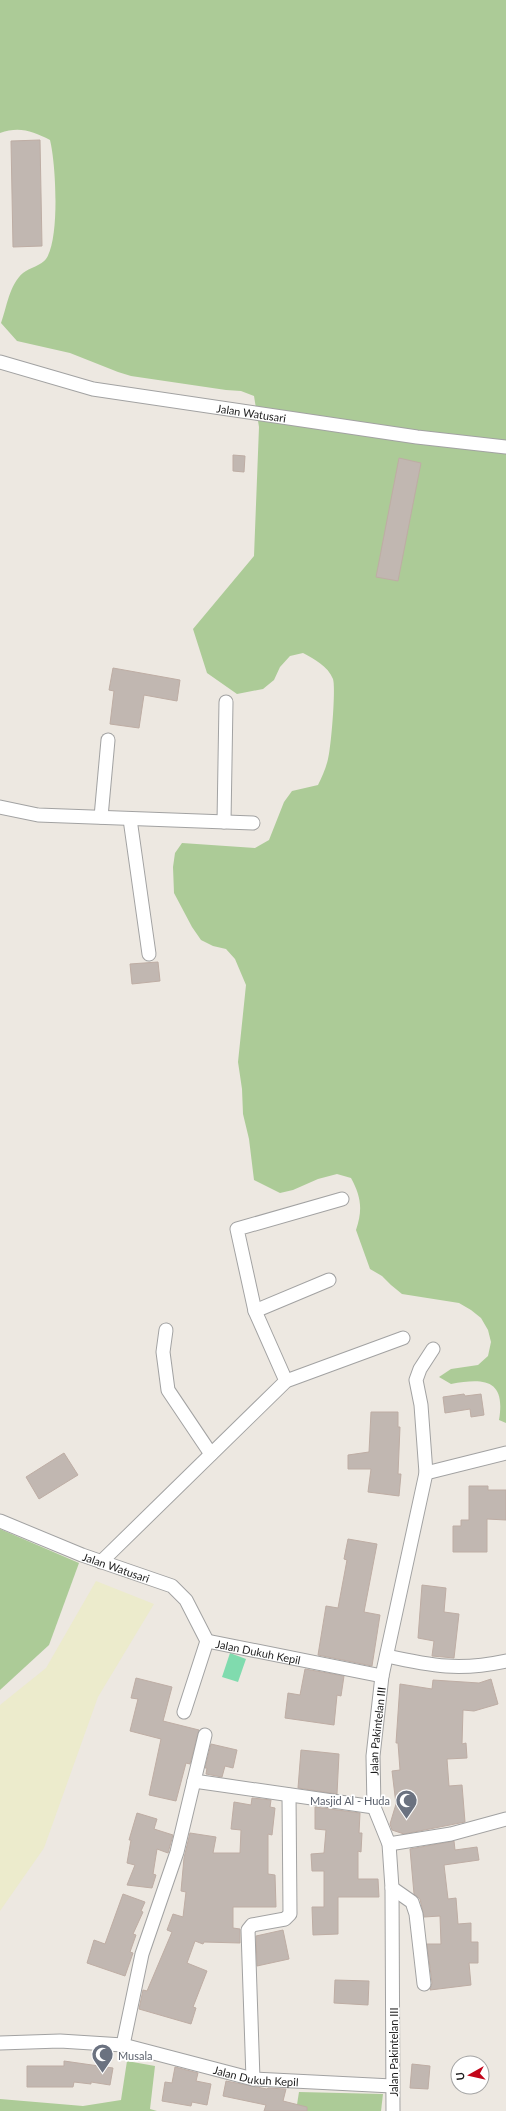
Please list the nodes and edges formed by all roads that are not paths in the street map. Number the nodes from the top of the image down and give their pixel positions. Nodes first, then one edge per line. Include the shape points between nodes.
1 (0, 362) edge
2 (506, 447) edge
3 (226, 702) dead end
4 (108, 740) dead end
5 (0, 807) edge
6 (101, 818) junction
7 (130, 820) junction
8 (224, 822) junction
9 (253, 823) dead end
10 (149, 954) dead end
11 (342, 1199) dead end
12 (329, 1280) dead end
13 (255, 1311) junction
14 (166, 1330) dead end
15 (403, 1338) dead end
16 (433, 1349) dead end
17 (286, 1381) junction
18 (506, 1452) edge
19 (211, 1454) junction
20 (426, 1473) junction
21 (0, 1521) edge
22 (101, 1562) junction
23 (207, 1641) junction
24 (387, 1656) junction
25 (506, 1661) edge
26 (382, 1676) junction
27 (184, 1712) dead end
28 (205, 1736) dead end
29 (194, 1781) junction
30 (290, 1795) junction
31 (374, 1807) junction
32 (506, 1819) edge
33 (389, 1844) junction
34 (392, 1888) junction
35 (424, 1984) dead end
36 (0, 2042) edge
37 (123, 2045) junction
38 (253, 2079) junction
39 (392, 2086) junction
40 (393, 2111) edge

1 - 2 street, Jalan Watusari via 93,389 417,437
3 - 8 street
4 - 6 street
5 - 6 street via 38,815
6 - 7 street
7 - 8 street
7 - 10 street
8 - 9 street
11 - 13 street via 237,1228
12 - 13 street
13 - 17 street
14 - 19 street via 163,1352 168,1390
15 - 17 street
16 - 20 street, Jalan Pakintelan III via 416,1380 421,1404
17 - 19 street
18 - 20 street
19 - 22 street
20 - 24 street, Jalan Pakintelan III
21 - 22 street, Jalan Watusari
22 - 23 street, Jalan Watusari via 172,1586 186,1600
23 - 26 street, Jalan Dukuh Kepil
23 - 27 street, Jalan Dukuh Kepil
24 - 25 street via 437,1667 480,1667
24 - 26 street, Jalan Pakintelan III
26 - 31 street, Jalan Pakintelan III via 373,1756
28 - 29 street
29 - 30 street
29 - 37 street via 177,1852 142,1954
30 - 31 street
30 - 38 street via 290,1914 285,1919 252,1925 248,1930
31 - 33 street, Jalan Pakintelan III
32 - 33 street via 451,1834
33 - 34 street, Jalan Pakintelan III
34 - 35 street via 412,1902 416,1914
34 - 39 street, Jalan Pakintelan III
36 - 37 street, Jalan Dukuh Kepil via 60,2041
37 - 38 street, Jalan Dukuh Kepil
38 - 39 street, Jalan Dukuh Kepil
39 - 40 street, Jalan Pakintelan III

